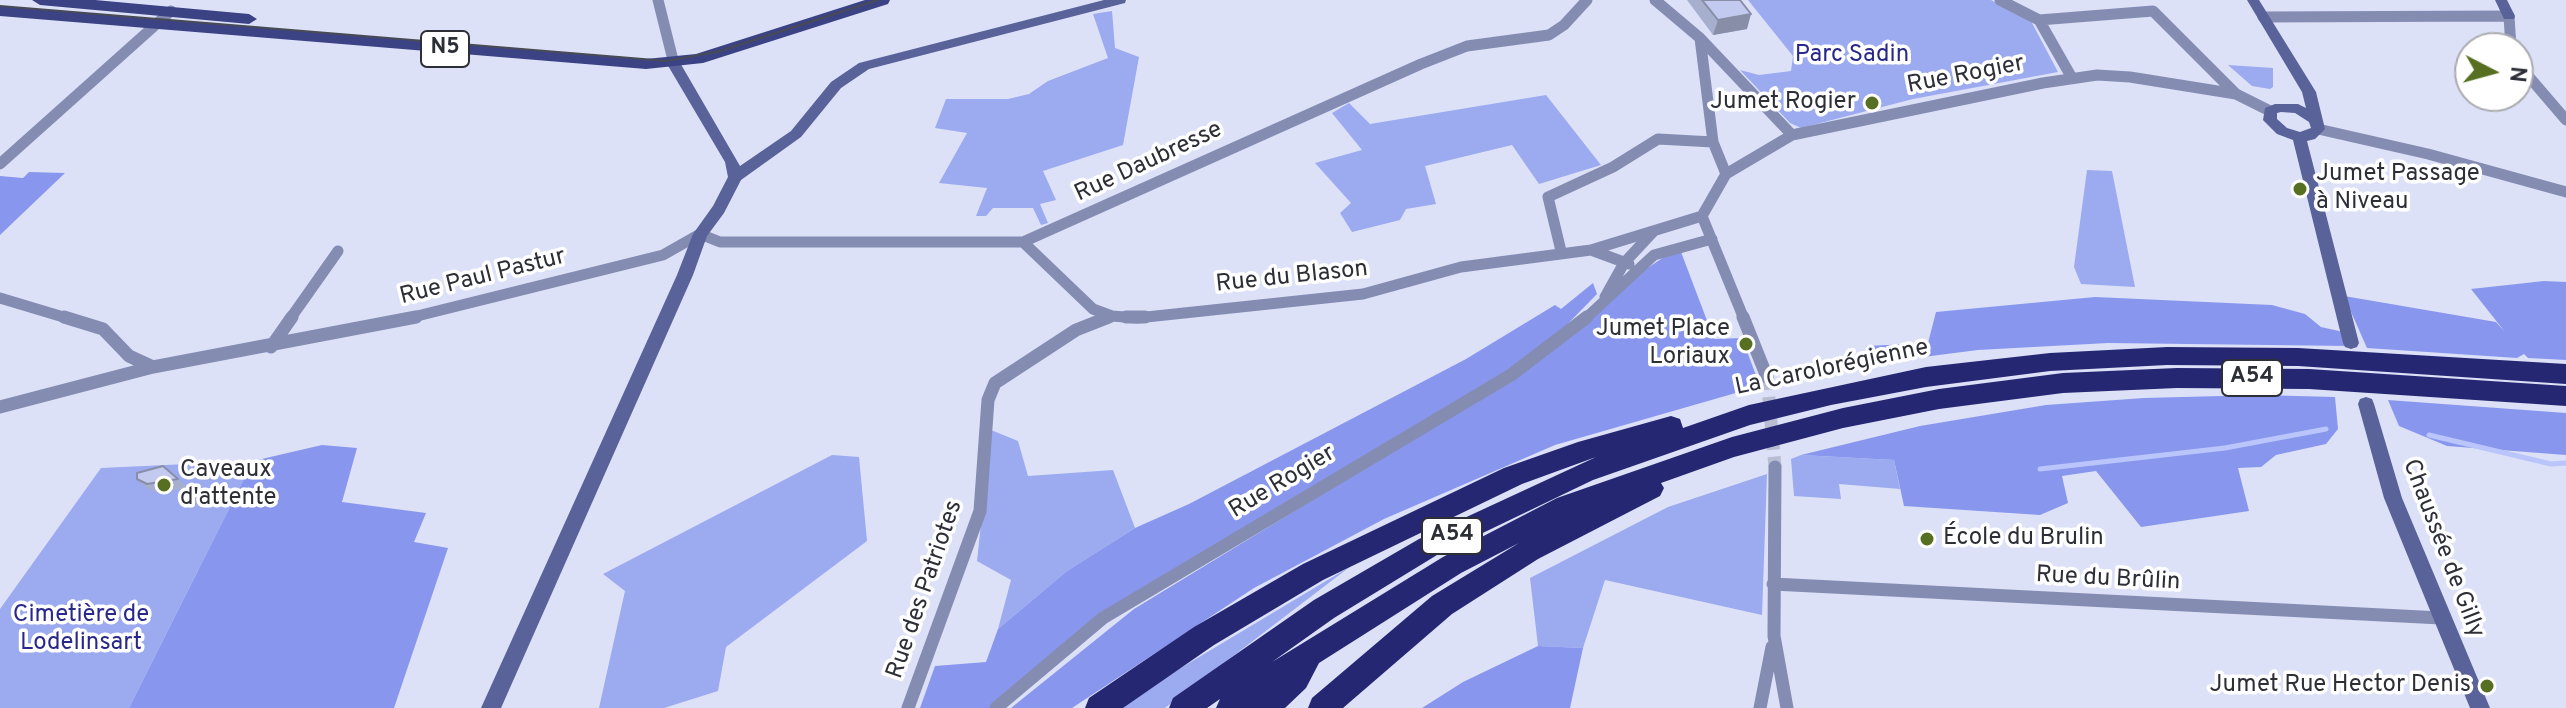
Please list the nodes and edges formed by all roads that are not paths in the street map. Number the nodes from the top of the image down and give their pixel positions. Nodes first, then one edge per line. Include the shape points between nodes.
1 (40, 0) edge
2 (658, 0) edge
3 (852, 0) edge
4 (882, 0) edge
5 (1120, 0) edge
6 (1587, 0) edge
7 (1655, 0) edge
8 (2000, 0) edge
9 (2253, 0) edge
10 (2501, 0) edge
11 (0, 11) edge
12 (171, 11) junction
13 (2509, 16) junction
14 (2263, 17) junction
15 (2039, 20) junction
16 (157, 25) junction
17 (2510, 32) edge
18 (1700, 38) junction
19 (673, 58) junction
20 (2289, 61) junction
21 (2072, 78) junction
22 (2534, 83) edge
23 (2236, 94) junction
24 (2274, 109) junction
25 (2566, 120) edge
26 (2316, 124) junction
27 (1792, 135) junction
28 (2299, 137) junction
29 (1713, 142) junction
30 (0, 164) edge
31 (1726, 174) junction
32 (735, 177) junction
33 (2566, 192) edge
34 (1702, 216) junction
35 (1653, 232) junction
36 (700, 234) junction
37 (1712, 239) junction
38 (1023, 242) junction
39 (1591, 250) junction
40 (338, 251) dead end
41 (1561, 251) junction
42 (1624, 263) junction
43 (1645, 265) junction
44 (0, 298) edge
45 (1599, 307) junction
46 (1112, 316) junction
47 (2351, 343) dead end
48 (271, 347) junction
49 (153, 367) junction
50 (2566, 374) edge
51 (1767, 377) tunnel mouth
52 (2566, 396) edge
53 (2366, 404) dead end
54 (0, 407) edge
55 (1749, 415) junction
56 (1732, 447) junction
57 (1775, 467) tunnel mouth
58 (1773, 584) junction
59 (2441, 618) junction
60 (1774, 636) junction
61 (1313, 652) junction
62 (491, 708) edge
63 (908, 708) edge
64 (996, 708) edge
65 (1099, 708) edge
66 (1183, 708) edge
67 (1230, 708) edge
68 (1264, 708) edge
69 (1322, 708) edge
70 (1760, 708) edge
71 (1787, 708) edge
72 (2480, 708) edge

1 - 12 main road, N5
2 - 19 street
3 - 19 main road, N5
4 - 19 main road, N5 via 720,53
5 - 32 street via 864,66 836,85 796,134
6 - 38 street, Rue Daubresse via 1549,35 1467,46
7 - 18 street
8 - 15 street
9 - 14 street
10 - 13 street
11 - 16 main road, N5
12 - 16 street
12 - 19 main road, N5
13 - 14 street
13 - 17 street
14 - 20 street
15 - 21 street
15 - 23 street via 2153,11
16 - 19 main road, N5 via 589,62
16 - 30 street
18 - 27 street
18 - 29 street
19 - 32 street via 732,162
20 - 24 street via 2292,89
20 - 26 street via 2309,92
21 - 23 street, Rue Rogier via 2130,77
21 - 27 street, Rue Rogier
22 - 25 street
23 - 24 street, Rue Rogier
24 - 26 street via 2298,109
24 - 28 street via 2269,117 2275,126
26 - 28 street via 2310,136
26 - 33 street
27 - 31 street, Rue Rogier
28 - 47 street
29 - 31 street
29 - 41 street via 1658,139 1548,197
31 - 34 street, Rue Rogier
32 - 36 street
34 - 35 street
34 - 37 street
35 - 39 street
35 - 42 street
36 - 38 street, Rue Daubresse via 720,242
36 - 48 street, Rue Paul Pastur via 663,255 448,311
36 - 62 street
37 - 43 street, Rue Rogier via 1654,255
37 - 51 street
38 - 46 street via 1093,309
39 - 41 street, Rue du Blason
39 - 42 street
40 - 48 street
41 - 46 street, Rue du Blason via 1461,267 1363,294 1137,318
42 - 43 street
42 - 45 street
43 - 45 street, Rue Rogier
44 - 49 street via 103,329 129,356
45 - 64 street, Rue Rogier via 1511,375 1103,618
46 - 63 street, Rue des Patriotes via 1076,330 995,383 988,400 980,511
48 - 49 street, Rue Paul Pastur
49 - 54 street, Rue Paul Pastur
50 - 55 highway, La Carolorégienne / A54 via 2298,357 2167,356 2050,362 1926,377
52 - 56 highway, La Carolorégienne / A54 via 2213,377 2063,383 1925,402
53 - 59 street, Chaussée de Gilly via 2393,498
55 - 65 highway via 1685,422 1513,476 1313,572 1204,636
55 - 66 highway, La Carolorégienne / A54 via 1584,472 1428,547 1324,609
56 - 61 highway, La Carolorégienne / A54 via 1566,506 1452,565
56 - 69 highway via 1529,551 1442,605
57 - 58 street
58 - 59 street, Rue du Brûlin
58 - 60 street
59 - 72 street, Chaussée de Gilly
60 - 70 street
60 - 71 street
61 - 67 highway, La Carolorégienne / A54
61 - 68 highway, La Carolorégienne / A54 via 1296,679

